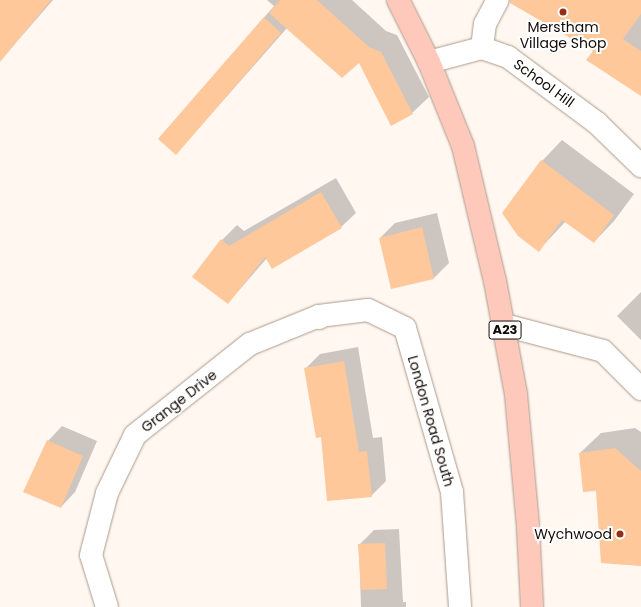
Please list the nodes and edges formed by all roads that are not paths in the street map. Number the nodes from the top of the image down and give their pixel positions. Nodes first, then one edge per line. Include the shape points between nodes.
1 (398, 0) edge
2 (498, 0) edge
3 (482, 48) junction
4 (429, 62) junction
5 (641, 166) edge
6 (319, 317) joint
7 (504, 325) junction
8 (641, 389) edge
9 (107, 607) edge
10 (460, 607) edge
11 (532, 607) edge

1 - 4 main road, A23
2 - 3 street via 485,24
3 - 4 street
3 - 5 street, School Hill via 508,57 541,79 597,123
4 - 7 main road, A23 via 464,146
6 - 9 street, Grange Drive via 250,344 135,435 107,493 91,555
6 - 10 street, London Road South via 368,310 405,328 452,492
7 - 8 street via 603,351
7 - 11 main road, A23 via 517,402

